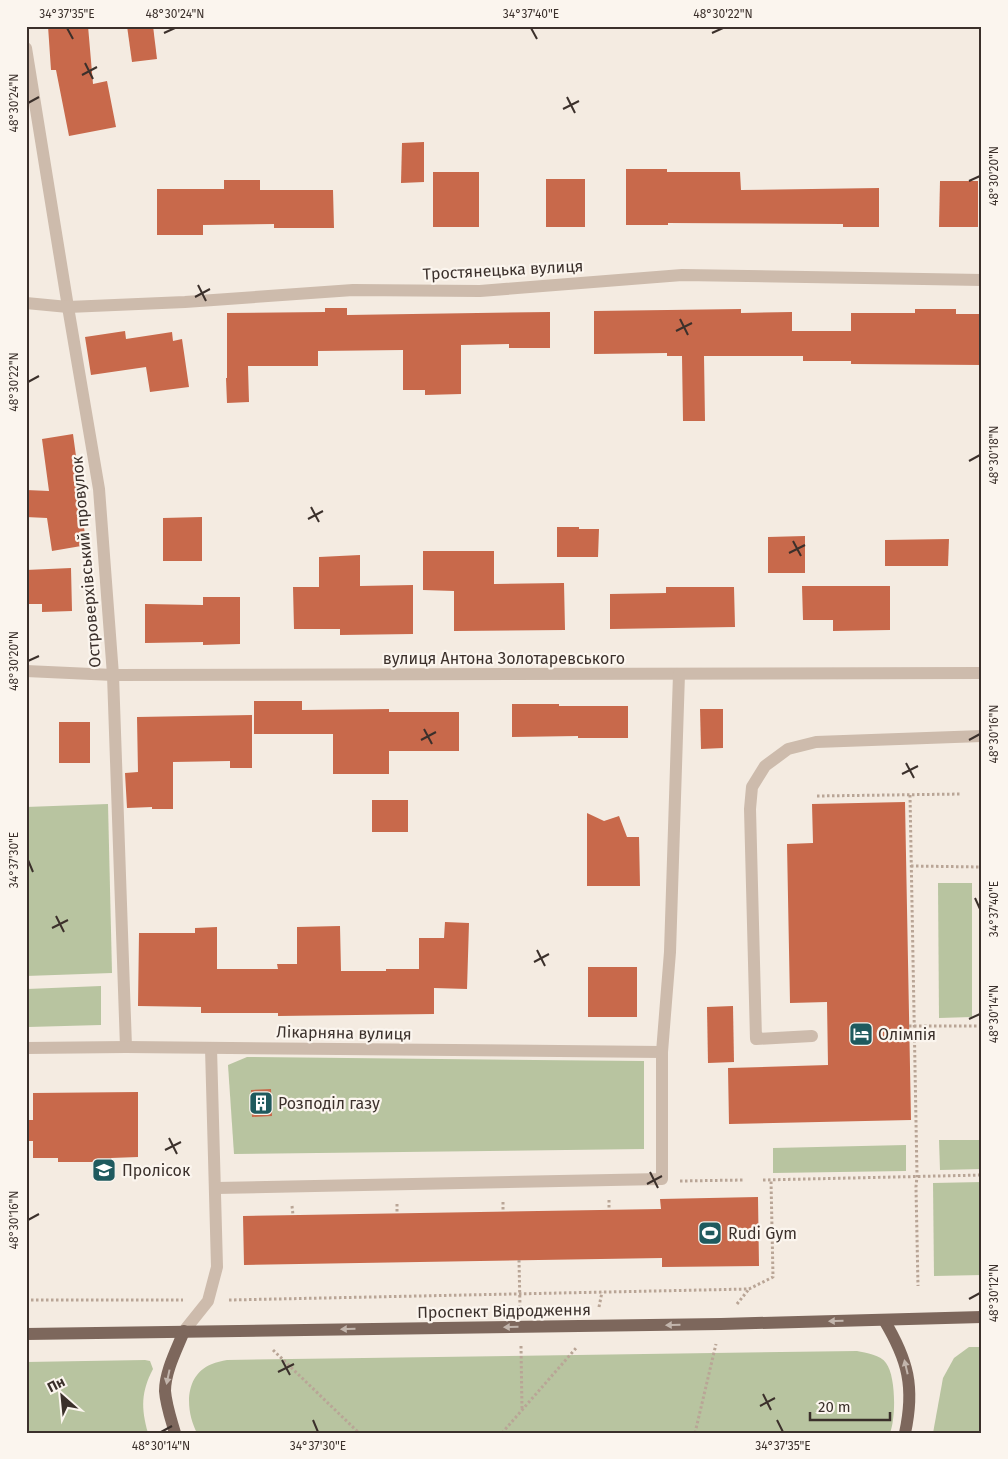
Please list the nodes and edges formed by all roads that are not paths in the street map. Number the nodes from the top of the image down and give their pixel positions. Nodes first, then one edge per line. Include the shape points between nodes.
1 (26, 48) edge
2 (982, 280) edge
3 (26, 304) edge
4 (68, 307) junction
5 (26, 671) edge
6 (982, 673) edge
7 (679, 674) junction
8 (114, 675) junction
9 (982, 736) edge
10 (812, 1036) dead end
11 (126, 1047) junction
12 (26, 1048) edge
13 (211, 1048) junction
14 (662, 1052) junction
15 (216, 1188) junction
16 (982, 1317) edge
17 (884, 1320) junction
18 (184, 1331) junction
19 (26, 1334) edge
20 (175, 1433) edge
21 (905, 1433) edge

1 - 4 street, Островерхівський провулок
2 - 4 street, Тростянецька вулиця via 682,275 480,291 353,290
3 - 4 street, Тростянецька вулиця
4 - 8 street, Островерхівський провулок via 99,489
5 - 8 street, вулиця Антона Золотаревського
6 - 7 street, вулиця Антона Золотаревського
7 - 8 street, вулиця Антона Золотаревського
7 - 14 street via 670,952
8 - 11 street, Островерхівський провулок
9 - 10 street via 816,742 788,749 765,766 752,787 756,1038
11 - 12 street, Лікарняна вулиця
11 - 13 street, Лікарняна вулиця
13 - 14 street, Лікарняна вулиця
13 - 15 street
14 - 15 street via 662,1179
15 - 18 street via 217,1267 208,1301
16 - 17 main road, Проспект Відродження
17 -> 18 main road, Проспект Відродження
21 -> 17 main road via 909,1413 906,1364
18 - 19 main road, Проспект Відродження
18 -> 20 main road via 165,1389

